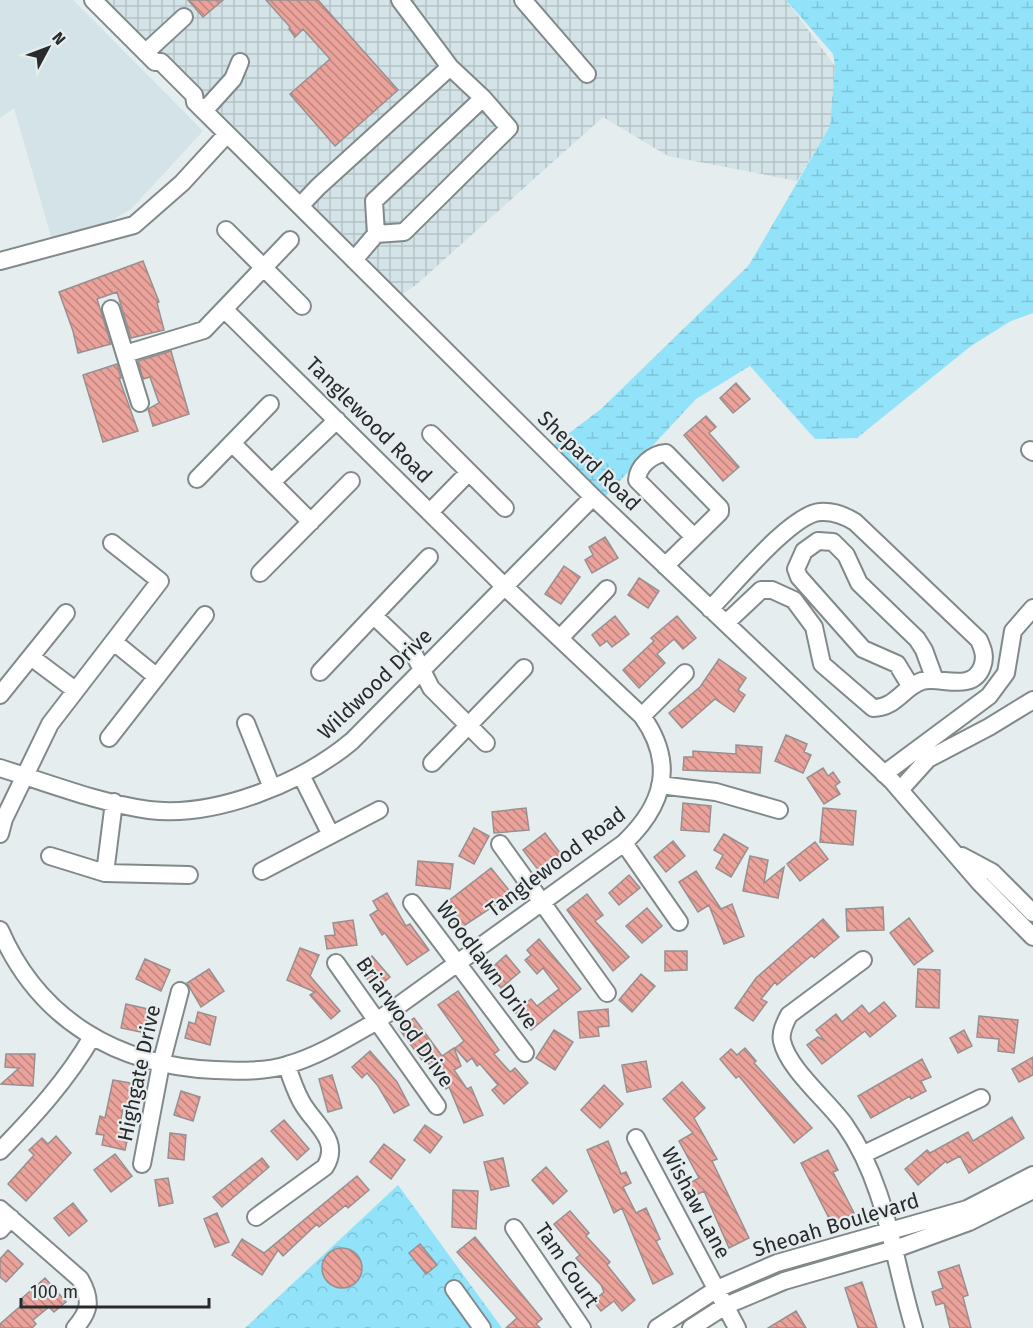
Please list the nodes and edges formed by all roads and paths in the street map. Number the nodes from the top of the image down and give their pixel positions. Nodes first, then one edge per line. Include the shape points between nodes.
1 (93, 0) edge
2 (400, 0) edge
3 (523, 0) edge
4 (184, 17) dead end
5 (150, 57) junction
6 (240, 62) dead end
7 (450, 67) junction
8 (587, 74) dead end
9 (483, 98) junction
10 (200, 106) junction
11 (227, 134) junction
12 (300, 206) junction
13 (226, 230) dead end
14 (376, 234) junction
15 (290, 240) dead end
16 (354, 260) junction
17 (0, 261) edge
18 (264, 268) junction
19 (302, 306) dead end
20 (111, 309) dead end
21 (225, 310) junction
22 (125, 354) junction
23 (140, 403) dead end
24 (270, 404) dead end
25 (337, 420) junction
26 (431, 434) dead end
27 (232, 443) junction
28 (469, 472) junction
29 (197, 479) dead end
30 (351, 481) dead end
31 (272, 482) junction
32 (593, 497) junction
33 (506, 508) dead end
34 (429, 512) junction
35 (311, 522) junction
36 (782, 535) junction
37 (693, 536) junction
38 (112, 543) dead end
39 (802, 554) junction
40 (429, 557) dead end
41 (757, 561) junction
42 (665, 566) junction
43 (260, 573) dead end
44 (504, 586) junction
45 (766, 588) junction
46 (607, 589) dead end
47 (1033, 608) edge
48 (710, 609) junction
49 (66, 613) dead end
50 (205, 615) dead end
51 (374, 616) junction
52 (726, 623) junction
53 (560, 638) junction
54 (114, 642) junction
55 (31, 657) junction
56 (524, 668) dead end
57 (422, 671) junction
58 (320, 672) dead end
59 (685, 673) dead end
60 (157, 677) junction
61 (935, 680) junction
62 (911, 687) junction
63 (75, 690) junction
64 (0, 695) edge
65 (1033, 700) edge
66 (642, 716) junction
67 (246, 723) dead end
68 (468, 726) junction
69 (109, 738) dead end
70 (486, 743) dead end
71 (432, 763) dead end
72 (0, 768) edge
73 (884, 774) junction
74 (301, 775) junction
75 (25, 776) junction
76 (660, 785) junction
77 (272, 788) junction
78 (900, 790) junction
79 (114, 802) junction
80 (380, 810) dead end
81 (779, 810) dead end
82 (0, 834) edge
83 (331, 835) junction
84 (624, 843) junction
85 (500, 844) dead end
86 (953, 851) junction
87 (50, 856) dead end
88 (262, 871) dead end
89 (105, 873) junction
90 (189, 875) dead end
91 (412, 903) dead end
92 (543, 903) junction
93 (1033, 913) edge
94 (679, 922) dead end
95 (0, 930) edge
96 (1033, 937) edge
97 (863, 960) dead end
98 (336, 963) dead end
99 (458, 964) junction
100 (180, 991) dead end
101 (607, 993) dead end
102 (377, 1021) junction
103 (92, 1037) junction
104 (525, 1053) dead end
105 (161, 1064) junction
106 (287, 1066) junction
107 (981, 1098) dead end
108 (437, 1106) dead end
109 (636, 1137) dead end
110 (0, 1151) edge
111 (864, 1154) junction
112 (142, 1164) dead end
113 (1033, 1175) edge
114 (1033, 1190) edge
115 (256, 1217) dead end
116 (4, 1219) edge
117 (514, 1228) dead end
118 (890, 1231) junction
119 (895, 1250) junction
120 (454, 1289) dead end
121 (717, 1289) junction
122 (725, 1306) junction
123 (75, 1328) edge
124 (482, 1328) edge
125 (582, 1328) edge
126 (657, 1328) edge
127 (691, 1328) edge
128 (736, 1328) edge
129 (914, 1328) edge

1 - 5 street, Shepard Road
2 - 7 street
3 - 8 street
4 - 5 street
5 - 10 street, Shepard Road via 155,69 187,100
6 - 10 street via 233,79
7 - 9 street
7 - 12 street
9 - 14 street via 374,201
9 - 14 street via 509,128 404,232
10 - 11 street, Shepard Road
11 - 12 street, Shepard Road
11 - 17 street via 182,183 134,225
12 - 16 street, Shepard Road
13 - 18 street
14 - 16 street
15 - 18 street
16 - 32 street, Shepard Road
18 - 19 street
18 - 21 street
20 - 22 street
21 - 22 street via 204,330
21 - 25 street, Tanglewood Road
22 - 23 street
24 - 27 street
25 - 31 street
25 - 34 street, Tanglewood Road
26 - 28 street
27 - 29 street
27 - 31 street
28 - 33 street
28 - 34 street
30 - 35 street
31 - 35 street
32 - 42 street, Shepard Road
32 - 44 street, Wildwood Drive
34 - 44 street, Tanglewood Road
35 - 43 street
36 - 39 street
36 - 41 street
36 - 61 street via 797,521 819,512 840,513 855,522 979,640 983,648 982,668 977,675 965,682
37 - 37 street via 720,508 666,453 652,456 637,474 637,480
37 - 42 street
38 - 54 street via 160,581
39 - 61 street via 818,541 833,542 841,549 859,583 917,639
39 - 62 street via 796,569 799,577 863,649 897,664
40 - 51 street
41 - 45 street
41 - 48 street
42 - 48 street, Shepard Road
44 - 53 street, Tanglewood Road
44 - 57 street, Wildwood Drive
45 - 52 street
45 - 62 street via 788,596 800,607 814,627 822,664 865,704 882,708
46 - 53 street
47 - 73 street via 1013,631 1006,673 989,696
48 - 52 street, Shepard Road
49 - 55 street
50 - 60 street
51 - 57 street via 414,654
51 - 58 street
52 - 73 street, Shepard Road
53 - 66 street, Tanglewood Road
54 - 60 street
54 - 63 street
55 - 63 street
55 - 64 street
56 - 68 street
57 - 68 street via 431,688
57 - 74 street, Wildwood Drive via 352,741 329,760
59 - 66 street
60 - 69 street
61 - 62 street
63 - 75 street via 50,724
65 - 78 street via 928,759
66 - 76 street, Tanglewood Road via 658,747 662,765
67 - 77 street
68 - 70 street
68 - 71 street
72 - 75 street, Wildwood Drive
73 - 78 street, Shepard Road
74 - 77 street, Wildwood Drive
74 - 83 street
75 - 79 street, Wildwood Drive
75 - 82 street
76 - 81 street via 716,792
76 - 84 street, Tanglewood Road via 653,810
77 - 79 street, Wildwood Drive via 174,812
78 - 86 street, Shepard Road
79 - 89 street
80 - 83 street
83 - 88 street
84 - 92 street, Tanglewood Road
84 - 94 street
85 - 92 street
86 - 93 street, Shepard Road via 992,872
86 - 96 street, Shepard Road
87 - 89 street
89 - 90 street
91 - 99 street, Woodlawn Drive
92 - 99 street, Tanglewood Road
92 - 101 street
95 - 103 street, Tanglewood Road via 13,960 33,988
97 - 111 street via 789,1015 782,1039 787,1054
98 - 102 street, Briarwood Drive
99 - 102 street, Tanglewood Road
99 - 104 street, Woodlawn Drive
100 - 105 street, Highgate Drive
102 - 106 street, Tanglewood Road
102 - 108 street, Briarwood Drive
103 - 105 street, Tanglewood Road via 124,1053
103 - 110 street via 71,1073
105 - 106 street, Tanglewood Road via 227,1071
105 - 112 street, Highgate Drive
106 - 115 street via 301,1103 330,1140 330,1159 325,1167
107 - 111 street
109 - 121 street, Wishaw Lane
111 - 118 street
113 - 118 street, Sheoah Boulevard via 967,1209
114 - 119 street, Sheoah Boulevard via 969,1222
116 - 123 street via 80,1280 89,1306
117 - 125 street, Tam Court
118 - 119 street
118 - 121 street, Sheoah Boulevard via 777,1263
119 - 122 street, Sheoah Boulevard via 784,1281
119 - 129 street
120 - 124 street
121 - 122 street, Wishaw Lane
121 - 126 street, Sheoah Boulevard
122 - 127 street, Sheoah Boulevard
122 - 128 street, Wishaw Lane

